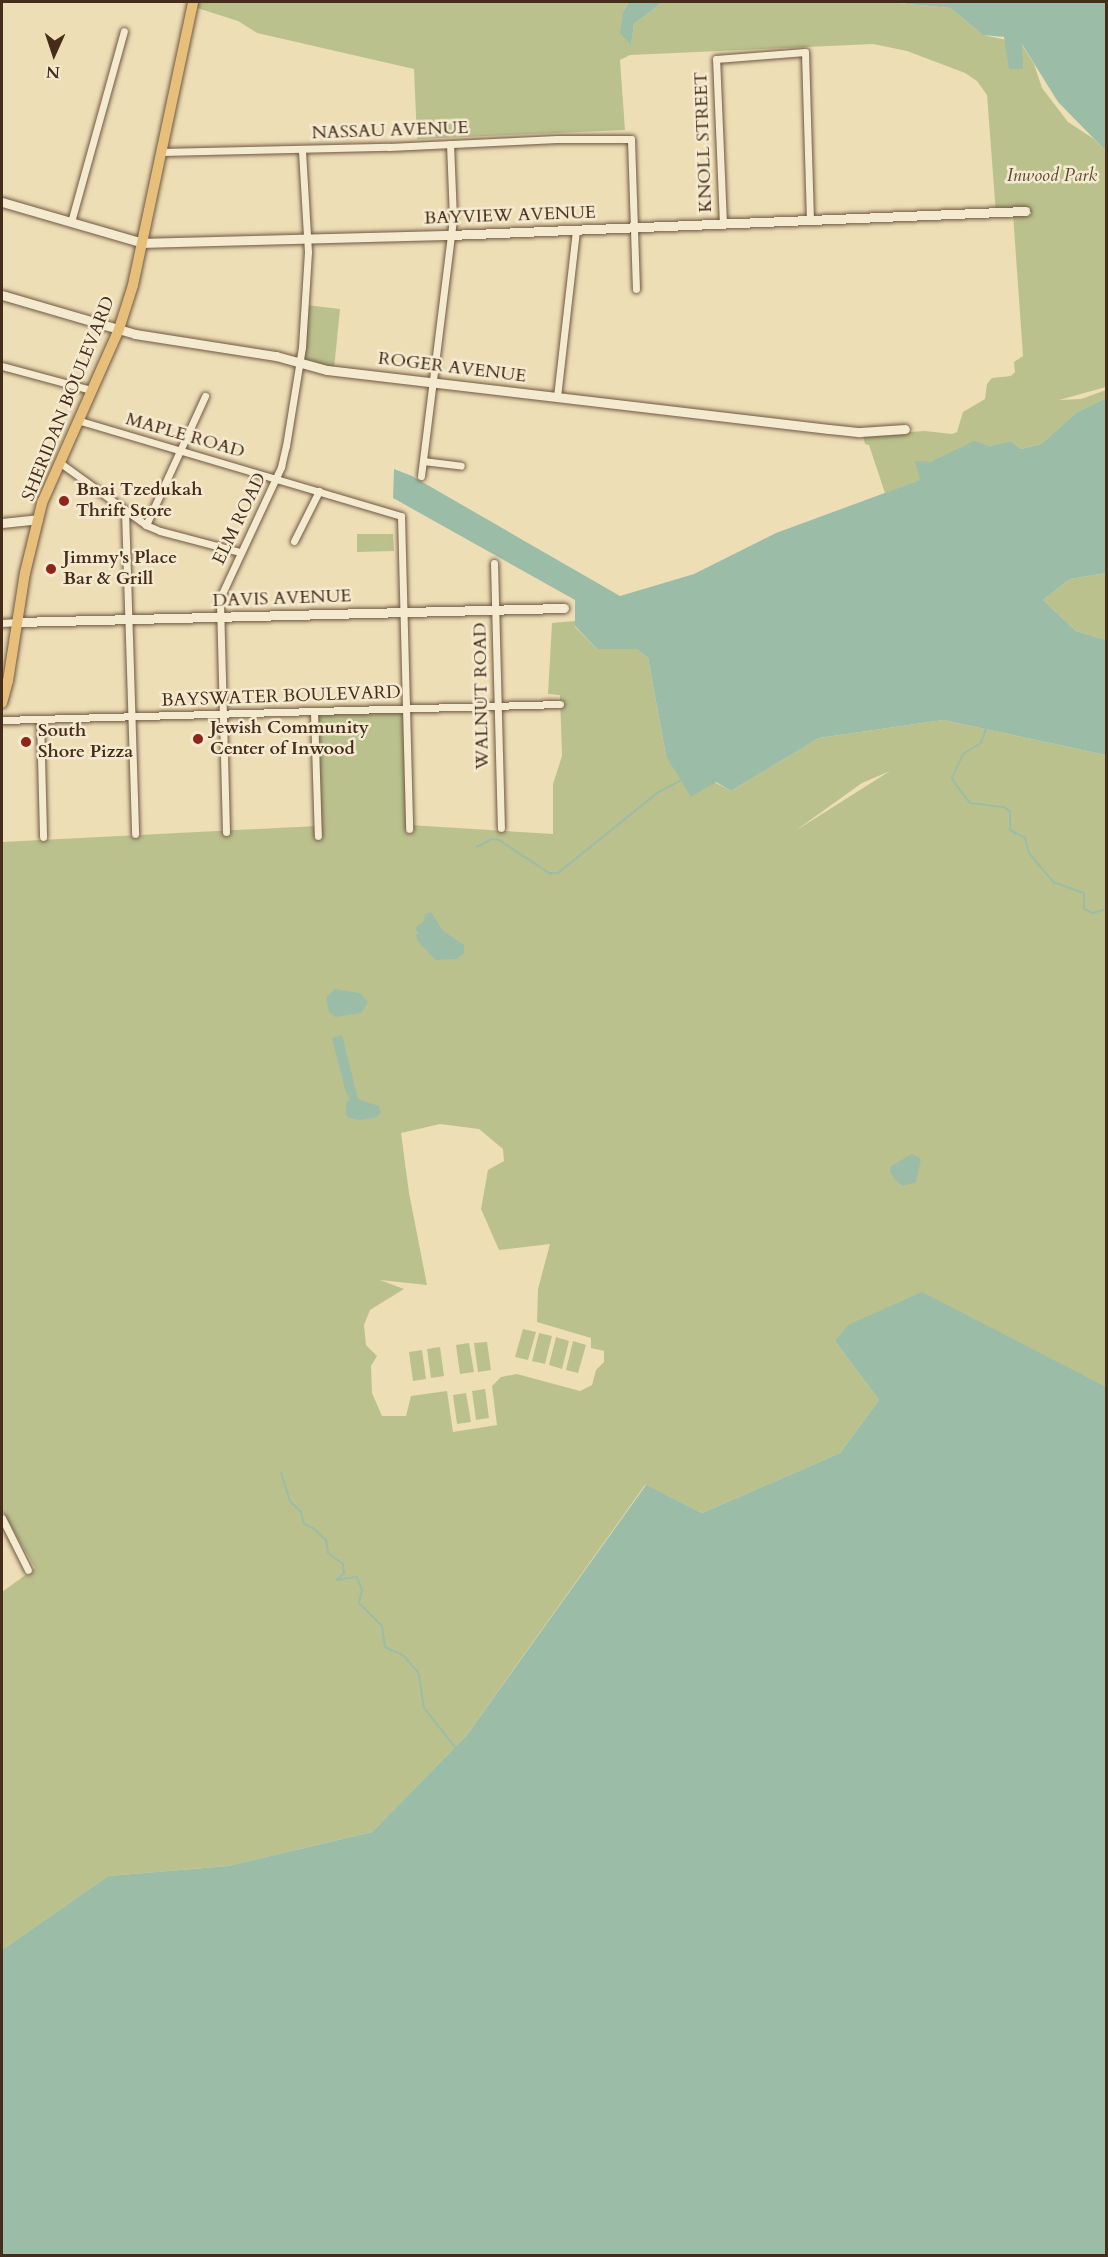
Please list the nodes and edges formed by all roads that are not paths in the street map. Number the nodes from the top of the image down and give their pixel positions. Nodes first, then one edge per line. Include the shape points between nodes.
1 (193, 2) edge
2 (124, 31) dead end
3 (450, 144) junction
4 (303, 150) junction
5 (161, 152) junction
6 (2, 202) edge
7 (1025, 211) dead end
8 (810, 220) junction
9 (71, 222) junction
10 (723, 224) junction
11 (634, 228) junction
12 (576, 230) junction
13 (450, 235) junction
14 (306, 240) junction
15 (143, 243) junction
16 (636, 290) dead end
17 (2, 295) edge
18 (119, 329) junction
19 (299, 362) junction
20 (2, 366) edge
21 (432, 383) junction
22 (91, 390) junction
23 (205, 396) dead end
24 (557, 398) junction
25 (77, 420) junction
26 (905, 429) dead end
27 (180, 450) junction
28 (423, 461) junction
29 (58, 462) junction
30 (461, 466) dead end
31 (421, 476) dead end
32 (275, 478) junction
33 (319, 491) junction
34 (125, 511) junction
35 (38, 519) junction
36 (2, 523) edge
37 (146, 525) junction
38 (294, 540) dead end
39 (240, 552) junction
40 (494, 564) dead end
41 (564, 608) dead end
42 (495, 610) junction
43 (403, 612) junction
44 (220, 617) junction
45 (128, 619) junction
46 (17, 622) junction
47 (2, 623) edge
48 (2, 703) edge
49 (560, 704) dead end
50 (498, 706) junction
51 (406, 709) junction
52 (314, 712) junction
53 (223, 714) junction
54 (132, 716) junction
55 (40, 719) junction
56 (2, 720) edge
57 (501, 828) dead end
58 (409, 829) dead end
59 (226, 832) dead end
60 (135, 834) dead end
61 (318, 836) dead end
62 (43, 837) dead end
63 (2, 1518) edge
64 (28, 1570) dead end

1 - 5 main road, SHERIDAN BOULEVARD
2 - 9 street
3 - 4 street, NASSAU AVENUE
3 - 11 street, NASSAU AVENUE via 631,138
3 - 13 street
4 - 5 street, NASSAU AVENUE
4 - 14 street, ELM ROAD
5 - 15 main road, SHERIDAN BOULEVARD
6 - 9 street, BAYVIEW AVENUE
7 - 8 street, BAYVIEW AVENUE
8 - 10 street, BAYVIEW AVENUE
8 - 10 street, KNOLL STREET via 805,52 716,59
9 - 15 street, BAYVIEW AVENUE
10 - 11 street, BAYVIEW AVENUE
11 - 12 street, BAYVIEW AVENUE
11 - 16 street
12 - 13 street, BAYVIEW AVENUE
12 - 24 street
13 - 14 street, BAYVIEW AVENUE
13 - 21 street
14 - 15 street, BAYVIEW AVENUE
14 - 19 street, ELM ROAD
15 - 18 main road, SHERIDAN BOULEVARD
17 - 18 street, ROGER AVENUE
18 - 19 street, ROGER AVENUE
18 - 22 main road, SHERIDAN BOULEVARD
19 - 21 street, ROGER AVENUE via 327,370
19 - 32 street, ELM ROAD via 286,446
20 - 22 street
21 - 24 street, ROGER AVENUE
21 - 28 street
22 - 25 main road, SHERIDAN BOULEVARD
23 - 27 street
24 - 26 street, ROGER AVENUE via 860,432
25 - 27 street, MAPLE ROAD
25 - 29 main road, SHERIDAN BOULEVARD
27 - 32 street, MAPLE ROAD
27 - 37 street
28 - 30 street
28 - 31 street
29 - 34 street
29 - 35 main road, SHERIDAN BOULEVARD
32 - 33 street, MAPLE ROAD
32 - 39 street, ELM ROAD
33 - 38 street
33 - 43 street, MAPLE ROAD via 401,516
34 - 37 street
34 - 45 street
35 - 36 street
35 - 46 main road, SHERIDAN BOULEVARD
37 - 39 street
39 - 44 street, ELM ROAD via 221,593
40 - 42 street, WALNUT ROAD
41 - 42 street, DAVIS AVENUE
42 - 43 street, DAVIS AVENUE
42 - 50 street, WALNUT ROAD
43 - 44 street, DAVIS AVENUE
43 - 51 street
44 - 45 street, DAVIS AVENUE
44 - 53 street, ELM ROAD
45 - 46 street, DAVIS AVENUE
45 - 54 street
46 - 47 street, DAVIS AVENUE
46 - 48 main road, SHERIDAN BOULEVARD
49 - 50 street, BAYSWATER BOULEVARD
50 - 51 street, BAYSWATER BOULEVARD
50 - 57 street, WALNUT ROAD
51 - 52 street, BAYSWATER BOULEVARD
51 - 58 street
52 - 53 street, BAYSWATER BOULEVARD
52 - 61 street
53 - 54 street, BAYSWATER BOULEVARD
53 - 59 street, ELM ROAD
54 - 55 street, BAYSWATER BOULEVARD
54 - 60 street
55 - 56 street, BAYSWATER BOULEVARD
55 - 62 street
63 - 64 street

